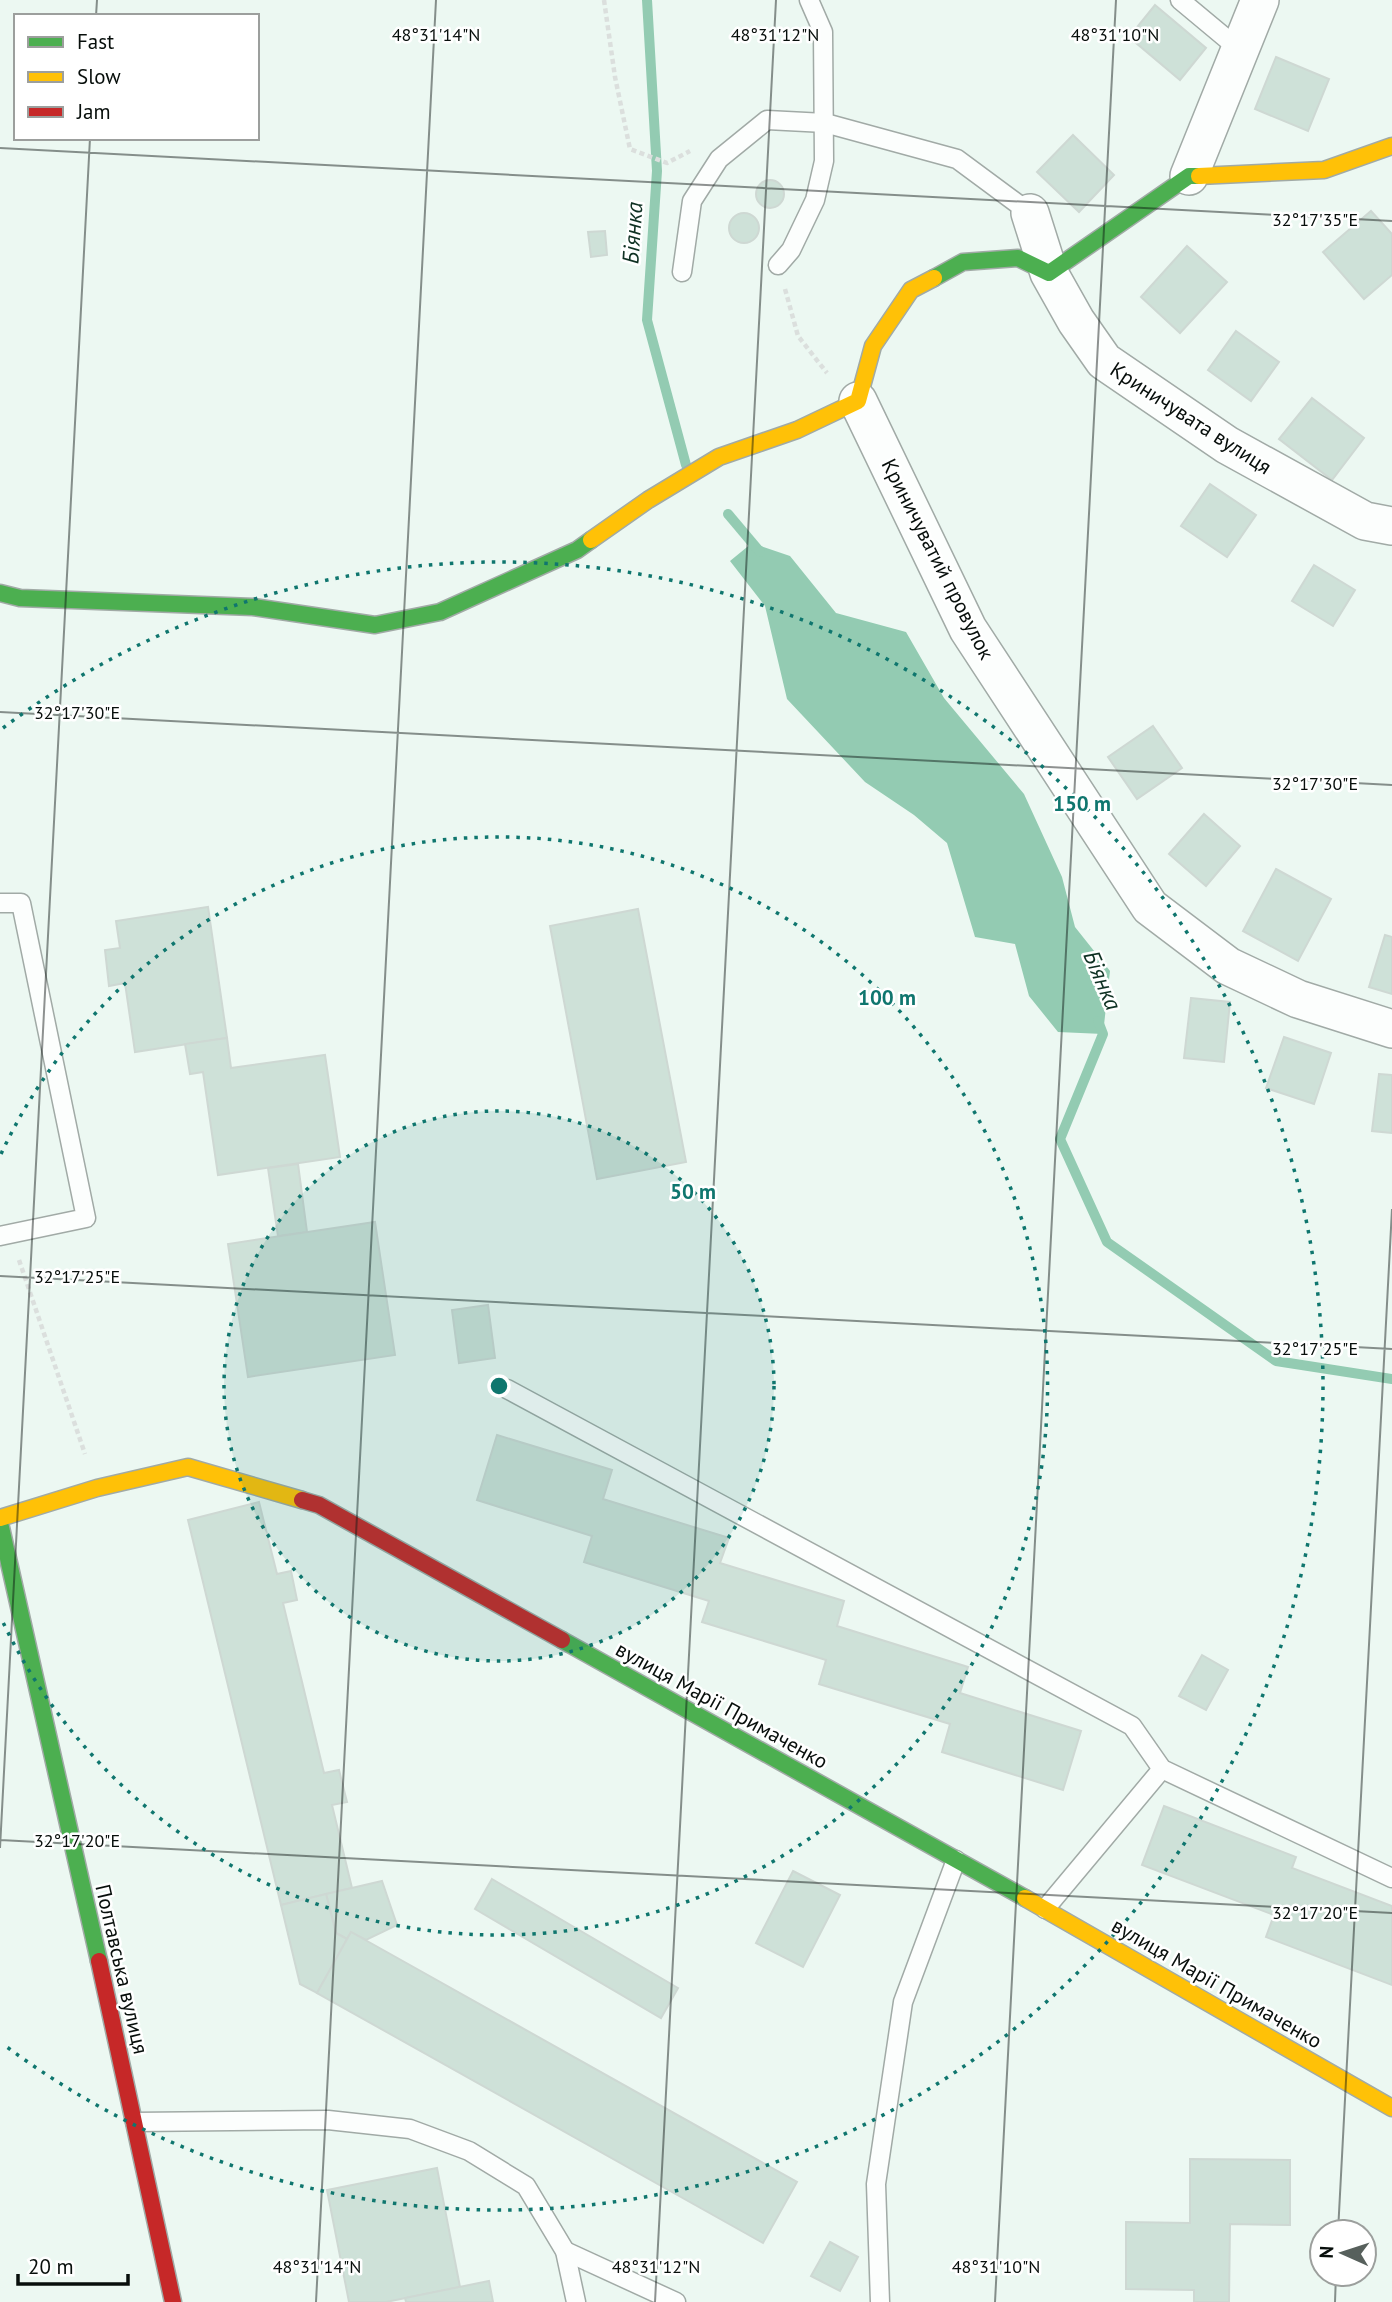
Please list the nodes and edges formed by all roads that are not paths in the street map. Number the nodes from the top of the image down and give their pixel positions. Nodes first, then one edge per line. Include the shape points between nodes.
1 (809, 0) edge
2 (1180, 0) edge
3 (1260, 0) edge
4 (1240, 50) junction
5 (825, 123) junction
6 (1392, 146) edge
7 (1189, 176) junction
8 (1030, 213) joint
9 (778, 265) dead end
10 (682, 272) dead end
11 (1048, 273) junction
12 (858, 401) junction
13 (1392, 526) edge
14 (0, 593) edge
15 (0, 904) edge
16 (1392, 1029) edge
17 (5, 1234) edge
18 (507, 1389) dead end
19 (0, 1521) edge
20 (1162, 1769) junction
21 (956, 1860) junction
22 (1392, 1878) edge
23 (1045, 1909) junction
24 (1392, 2108) edge
25 (135, 2122) junction
26 (565, 2251) junction
27 (173, 2302) edge
28 (576, 2302) edge
29 (676, 2302) edge
30 (880, 2302) edge

1 - 5 lane via 823,32
2 - 4 lane
3 - 4 street
4 - 7 street
5 - 8 lane via 957,159
5 - 9 lane via 824,161 814,200 791,250
5 - 10 lane via 767,120 719,159 692,201
6 - 7 street via 1324,170
7 - 11 street
8 - 11 street, Криничувата вулиця
11 - 12 street via 1017,258 964,262 911,290 873,346
11 - 13 street, Криничувата вулиця via 1104,362 1227,445 1365,521
12 - 14 street via 797,430 719,457 577,550 440,612 375,625 253,607 20,598
12 - 16 street, Криничуватий провулок via 968,629 1150,907 1228,966 1298,999
15 - 17 lane via 21,903 86,1218
18 - 20 lane via 1132,1726
19 - 21 street, вулиця Марії Примаченко via 97,1488 188,1467 319,1505
19 - 25 street, Полтавська вулиця
20 - 22 lane
20 - 23 lane
21 - 23 street, вулиця Марії Примаченко
21 - 30 lane via 904,2002 876,2184
23 - 24 street, вулиця Марії Примаченко
25 - 26 lane via 328,2120 410,2129 469,2151 526,2186
25 - 27 street, Полтавська вулиця
26 - 28 lane
26 - 29 lane

